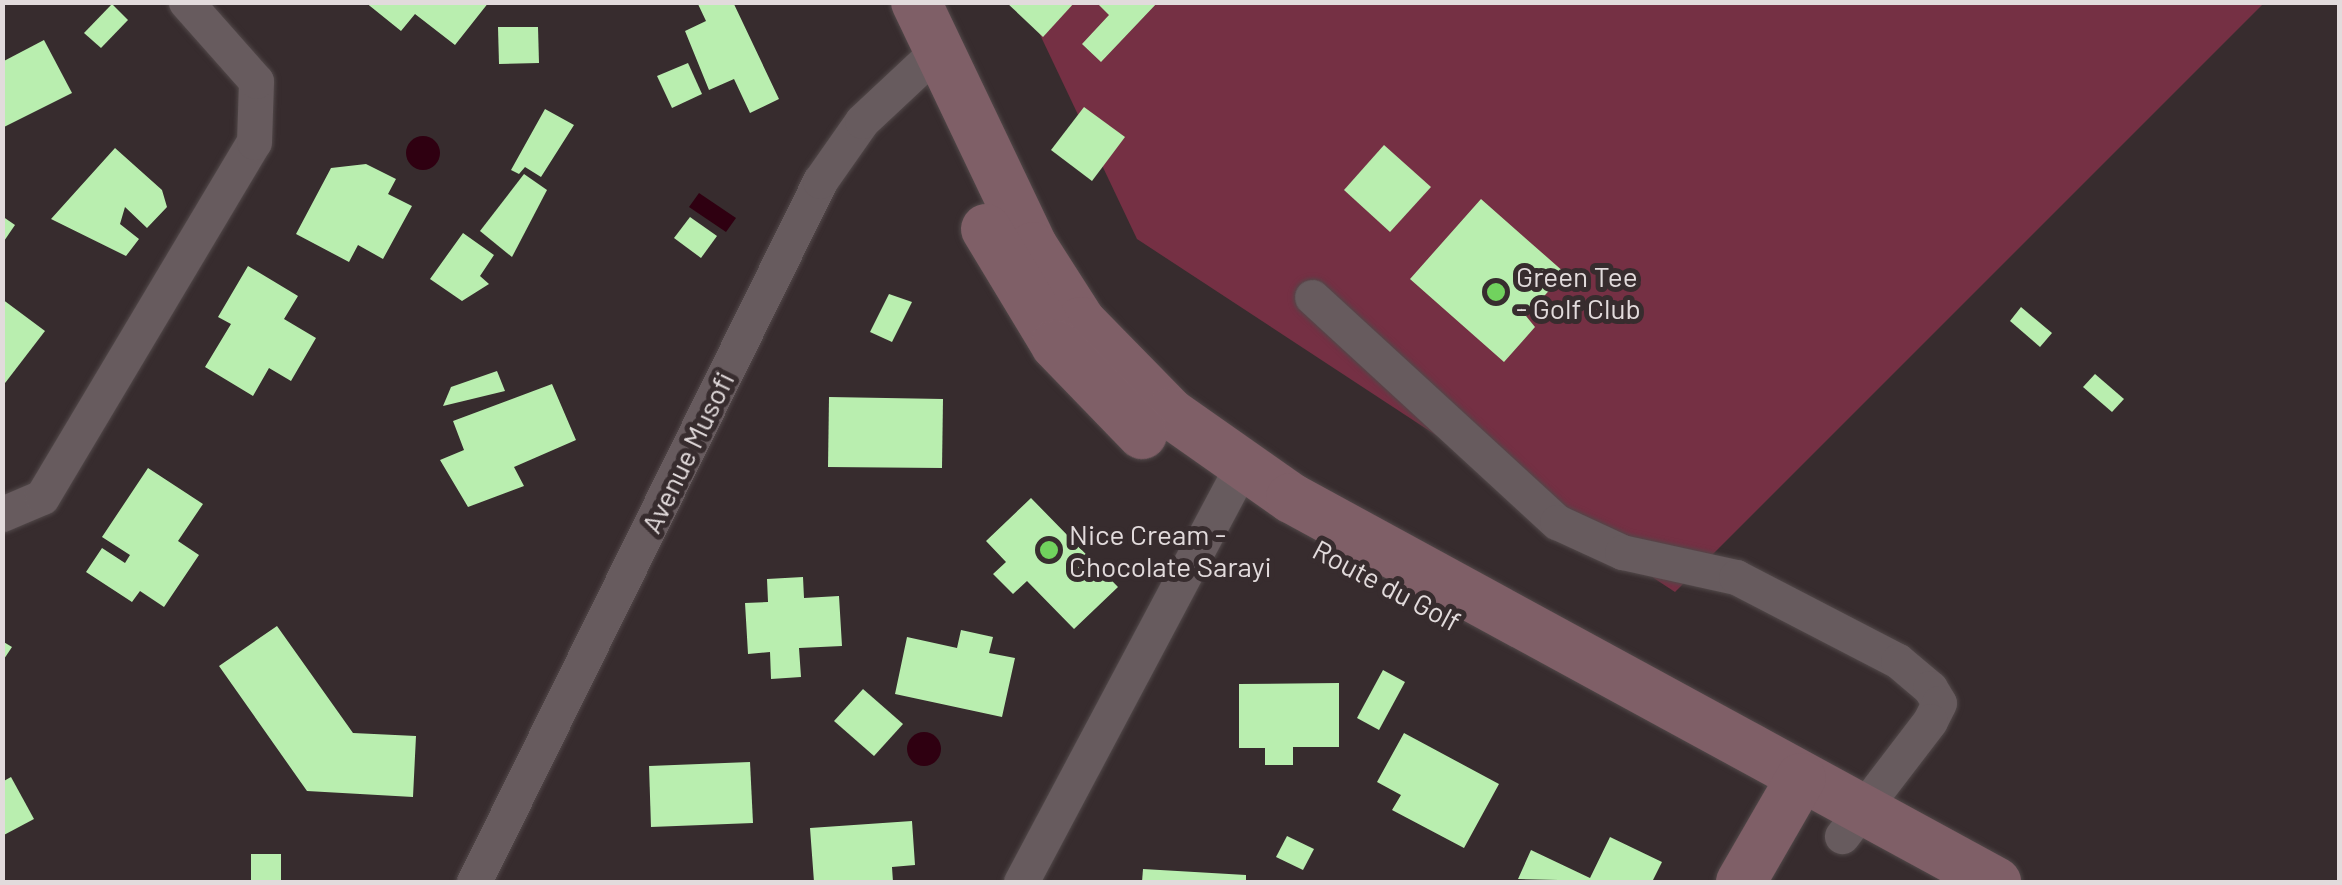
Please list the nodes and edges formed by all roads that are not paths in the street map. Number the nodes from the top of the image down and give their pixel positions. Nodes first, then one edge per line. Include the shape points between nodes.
1 (186, 2) edge
2 (879, 2) edge
3 (916, 2) edge
4 (925, 60) junction
5 (1312, 297) dead end
6 (1233, 481) junction
7 (2, 514) edge
8 (1792, 791) junction
9 (1850, 822) junction
10 (474, 882) edge
11 (1021, 882) edge
12 (1741, 882) edge
13 (1929, 882) edge
14 (1996, 882) edge

1 - 7 street via 256,81 254,142 42,497
2 - 4 main road, Route du Golf
3 - 4 main road
4 - 6 main road, Route du Golf via 1031,312 1108,403
4 - 10 street, Avenue Musofi via 820,182
5 - 9 street via 1558,522 1622,552 1712,566 1898,661 1930,688 1939,703 1930,721
6 - 8 main road, Route du Golf
6 - 11 street
8 - 9 main road, Route du Golf
8 - 12 main road
9 - 13 main road, Route du Golf
9 - 14 main road

